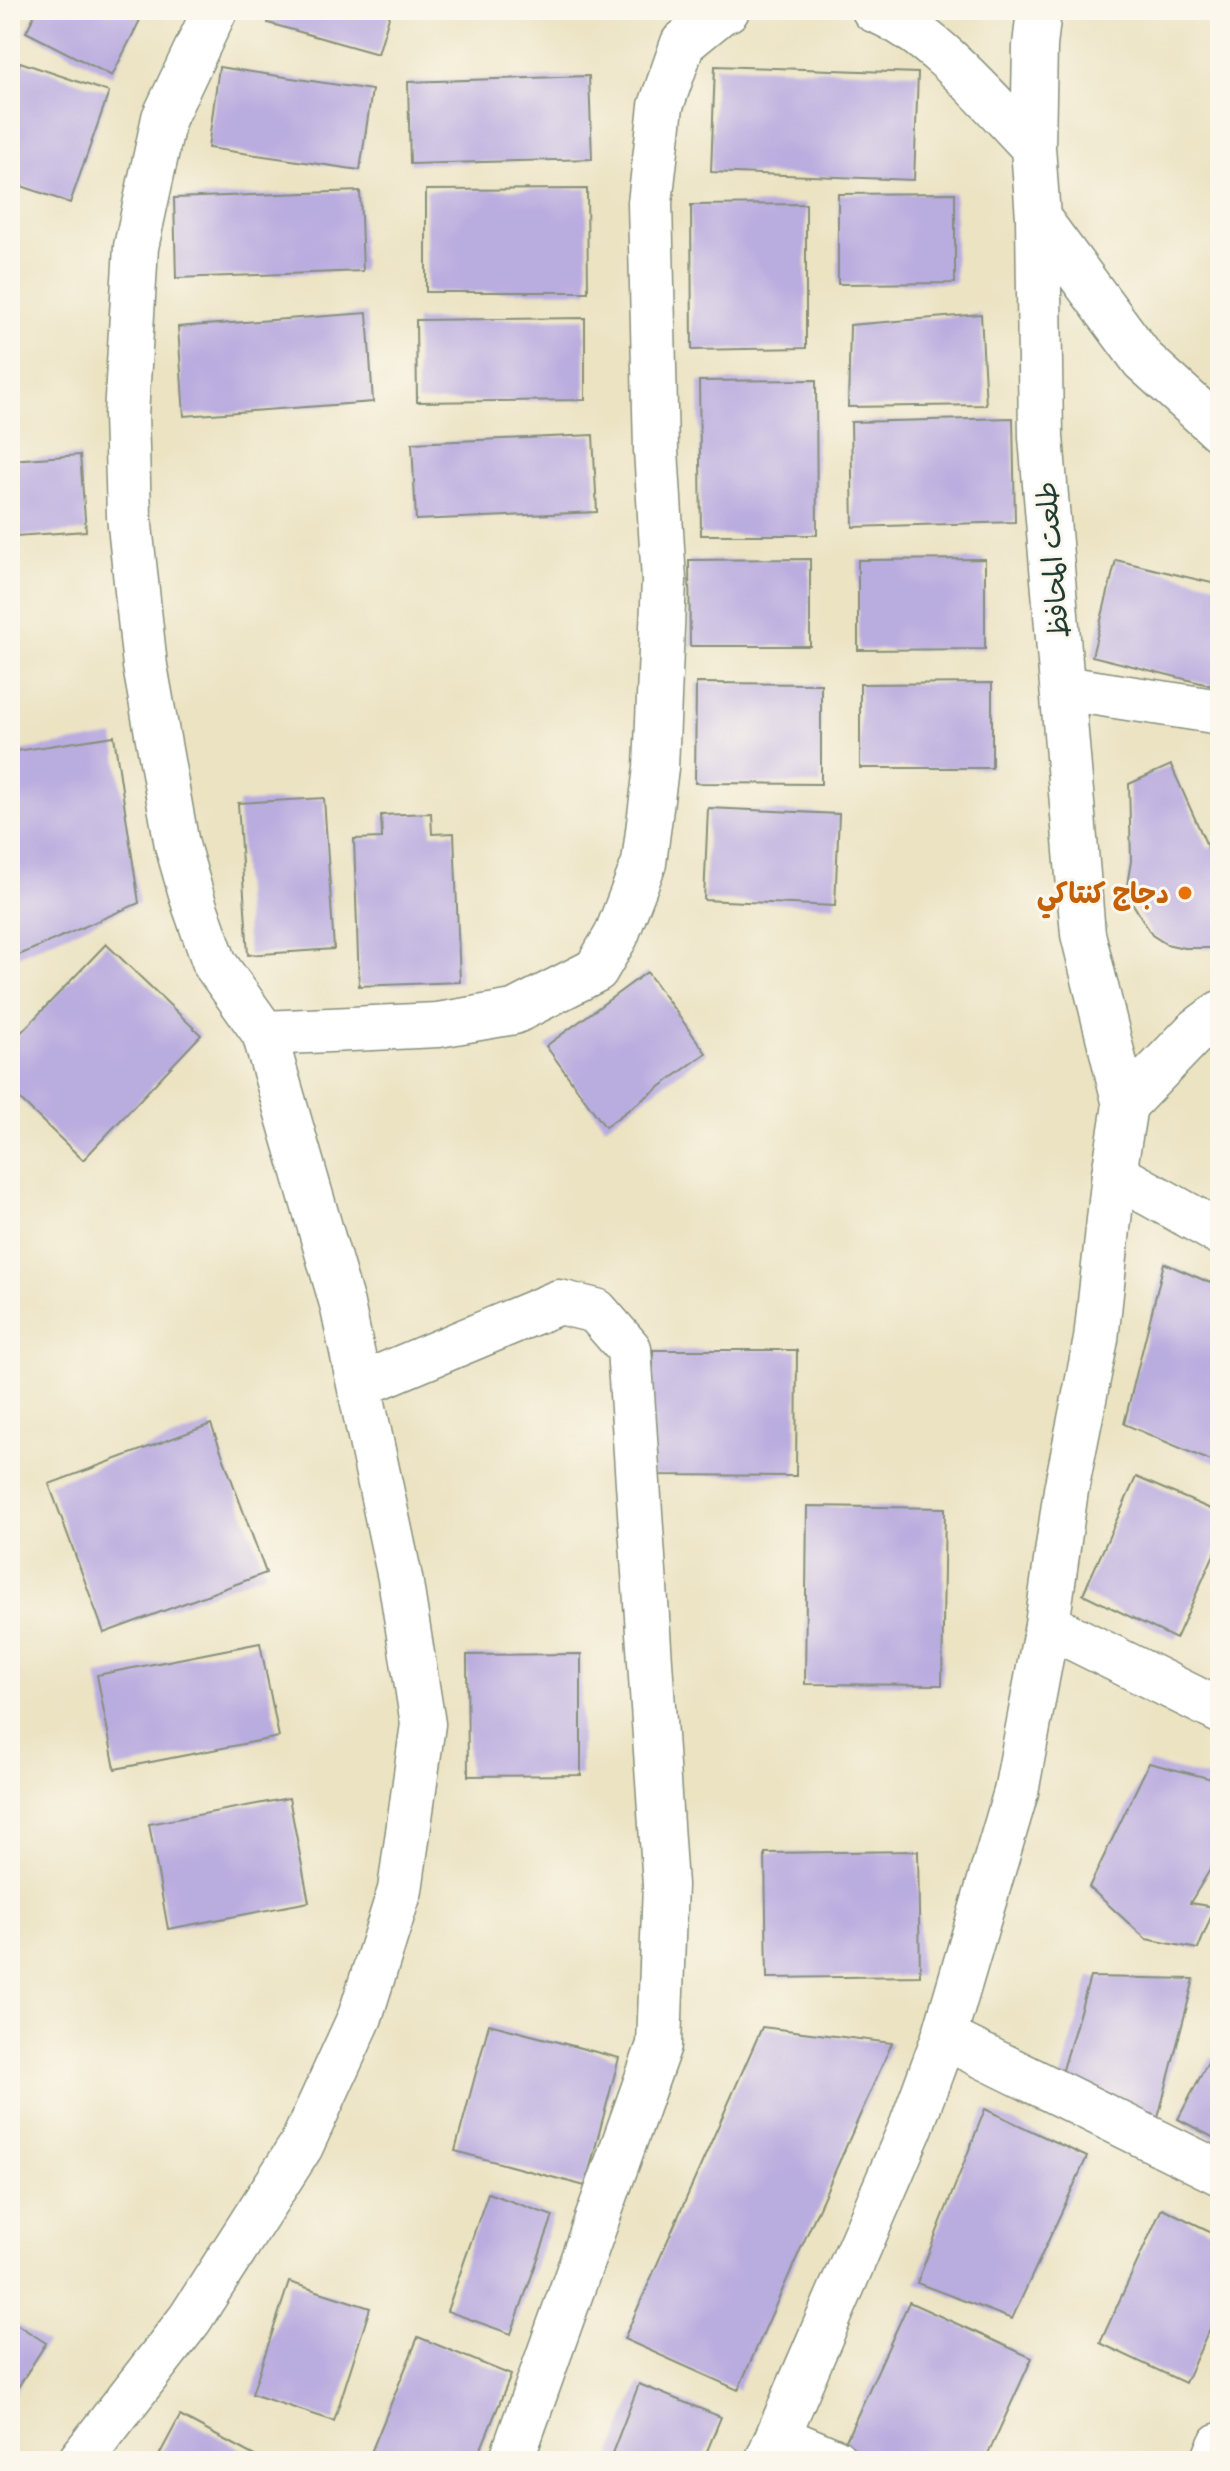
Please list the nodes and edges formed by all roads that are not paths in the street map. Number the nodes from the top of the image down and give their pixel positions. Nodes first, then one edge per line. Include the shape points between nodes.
1 (215, 10) edge
2 (727, 10) edge
3 (874, 10) edge
4 (1039, 10) edge
5 (1033, 147) junction
6 (1038, 218) junction
7 (1220, 430) edge
8 (1063, 688) junction
9 (1220, 712) edge
10 (1220, 1013) edge
11 (264, 1033) junction
12 (1125, 1105) junction
13 (1114, 1174) junction
14 (1220, 1233) edge
15 (360, 1385) junction
16 (1047, 1625) junction
17 (1220, 1711) edge
18 (944, 2037) junction
19 (1220, 2173) edge
20 (1220, 2445) edge
21 (772, 2449) edge
22 (80, 2461) edge
23 (511, 2461) edge
24 (835, 2461) edge
25 (1213, 2461) edge

1 - 11 street via 164,118 136,247 126,415 129,516 145,666 177,845 215,964
2 - 11 street via 683,43 661,106 650,203 664,580 656,768 644,863 616,936 596,970 514,1012 438,1025
3 - 5 street via 959,69
4 - 5 street, طلعت المحافظ
5 - 6 street, طلعت المحافظ
6 - 7 street via 1143,360
6 - 8 street, طلعت المحافظ via 1041,437
8 - 9 street
8 - 12 street, طلعت المحافظ via 1083,934
10 - 12 street
11 - 15 street
12 - 13 street
13 - 14 street
13 - 16 street via 1096,1339 1066,1490
15 - 22 street via 400,1578 423,1724 400,1890 360,2017 301,2146 190,2319
15 - 23 street via 559,1302 596,1311 629,1349 665,1885 659,2045
16 - 17 street
16 - 18 street via 1016,1792
18 - 19 street
18 - 21 street via 911,2127
20 - 25 street
21 - 24 street

